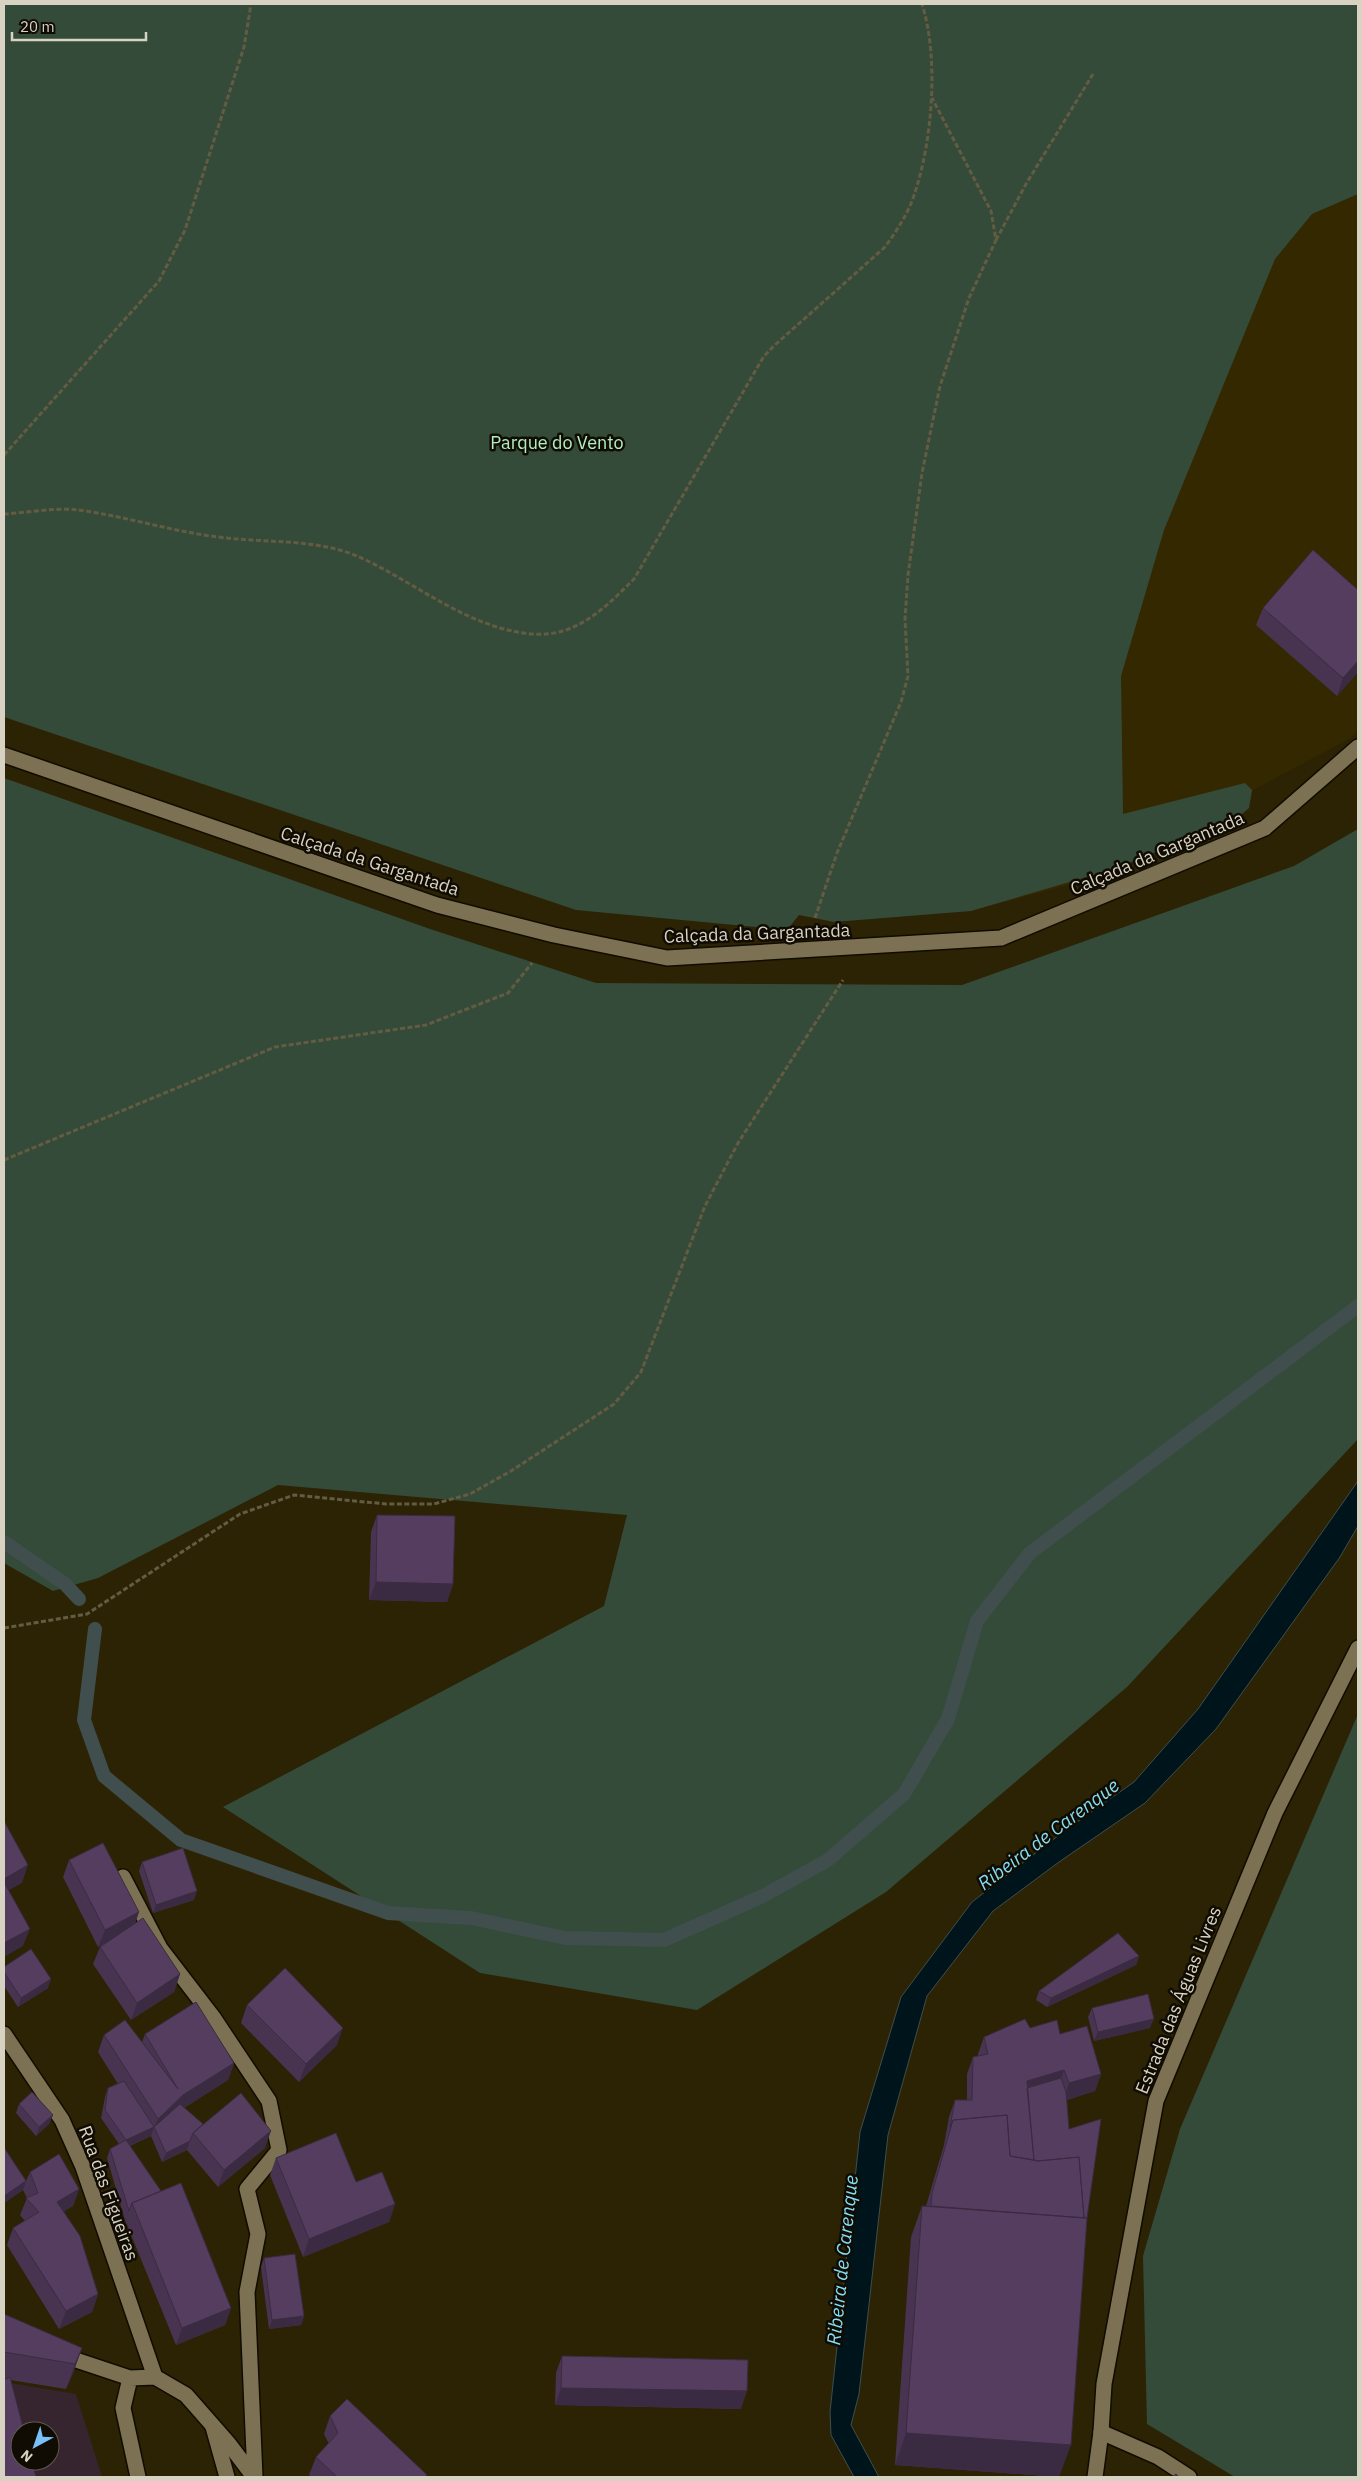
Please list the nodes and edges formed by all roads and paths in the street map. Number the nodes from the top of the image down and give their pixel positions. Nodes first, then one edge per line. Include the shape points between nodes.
1 (251, 4) edge
2 (922, 4) edge
3 (1093, 74) dead end
4 (932, 98) junction
5 (996, 240) junction
6 (4, 455) edge
7 (4, 514) edge
8 (1358, 747) edge
9 (4, 755) edge
10 (554, 935) junction
11 (864, 947) junction
12 (811, 950) junction
13 (4, 1160) edge
14 (4, 1628) edge
15 (1358, 1648) edge
16 (123, 1877) edge
17 (4, 2034) edge
18 (40, 2348) edge
19 (155, 2377) junction
20 (130, 2378) junction
21 (213, 2427) junction
22 (1101, 2432) junction
23 (138, 2477) edge
24 (227, 2477) edge
25 (255, 2477) edge
26 (1095, 2477) edge
27 (1188, 2477) edge

1 - 6 path via 244,48 185,230 172,258 159,281
2 - 4 path via 933,60
3 - 5 path
4 - 5 path via 991,211
4 - 7 path via 921,172 909,208 897,230 884,248 764,356 634,579 586,622 565,631 533,634 500,629 461,614 357,556 324,546 226,538 77,510
5 - 12 path via 969,298 940,386 922,473 908,575 908,676 901,702 834,863 815,917
8 - 11 street, Calçada da Gargantada via 1265,828 1001,938
9 - 10 street, Calçada da Gargantada via 437,905
10 - 12 street, Calçada da Gargantada via 667,958
10 - 13 path via 508,992 426,1025 275,1047
11 - 12 street, Calçada da Gargantada
11 - 14 path via 738,1143 705,1206 641,1372 614,1404 470,1494 434,1504 386,1504 294,1495 240,1514 87,1614
15 - 22 street, Estrada das Águas Livres via 1275,1813 1156,2101 1104,2384
16 - 25 street via 160,1948 213,2017 269,2101 279,2150 247,2189 258,2234 247,2292
17 - 19 street, Rua das Figueiras via 62,2120 83,2167
18 - 20 street
19 - 20 street
19 - 21 street via 186,2395
20 - 23 street via 123,2408
21 - 24 street
21 - 25 street
22 - 26 street, Estrada das Águas Livres
22 - 27 street via 1158,2457

